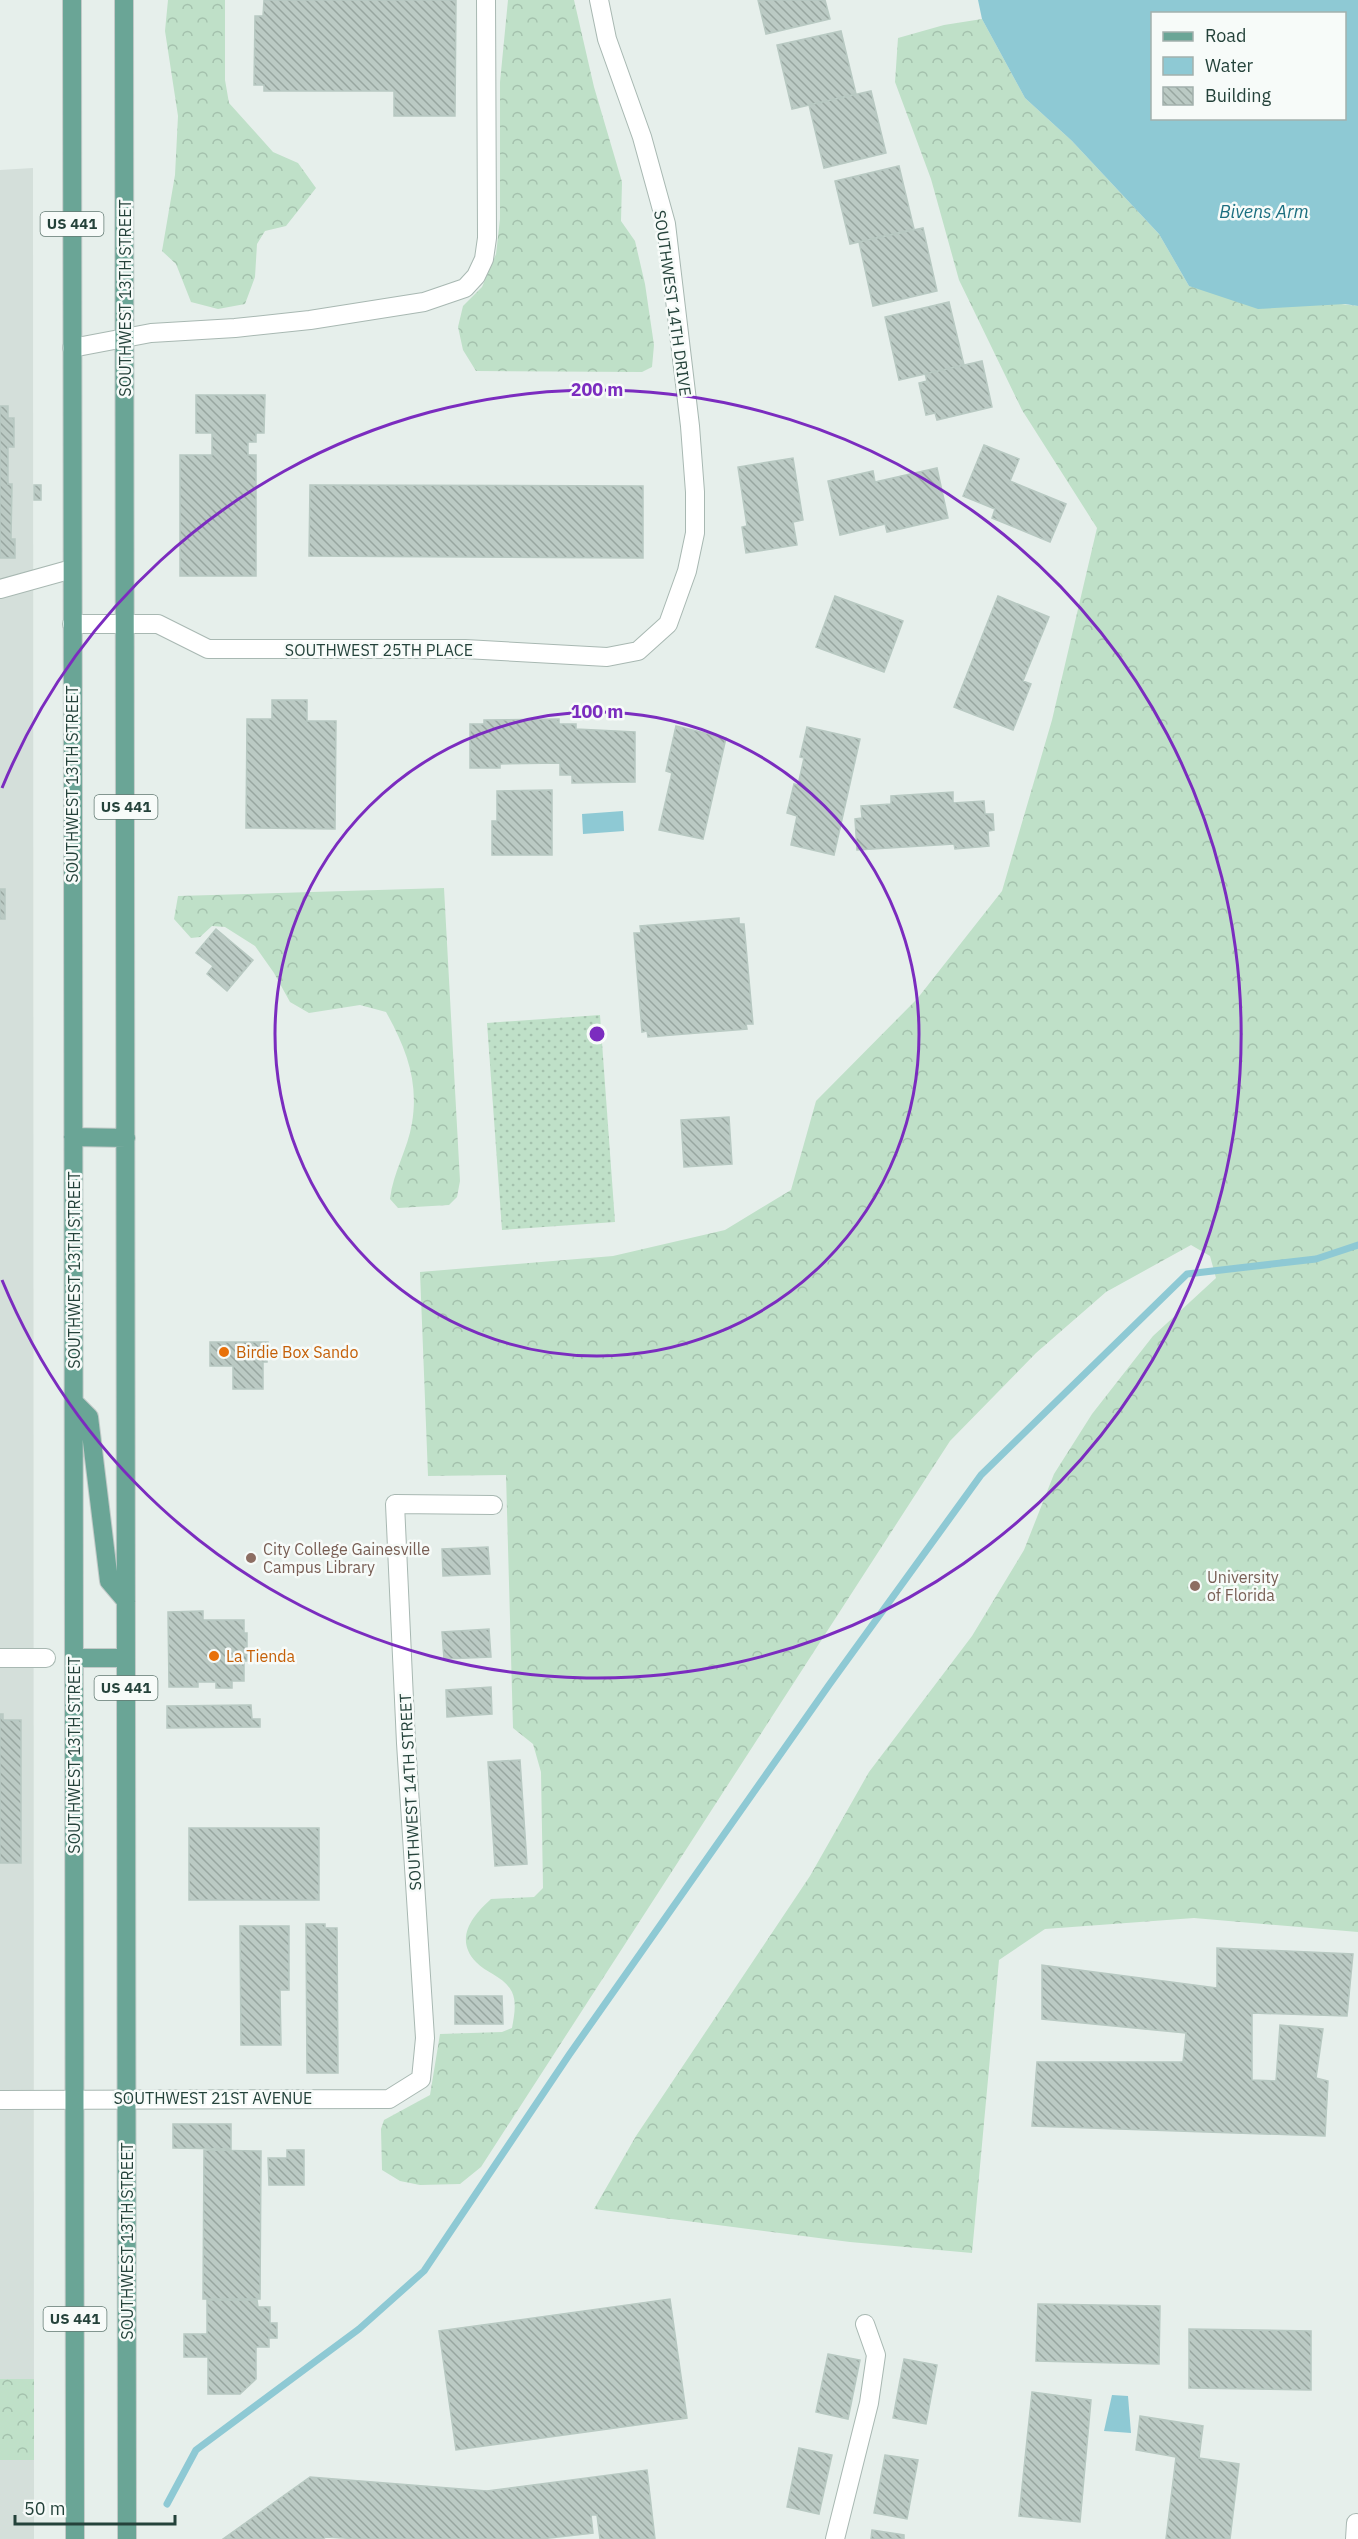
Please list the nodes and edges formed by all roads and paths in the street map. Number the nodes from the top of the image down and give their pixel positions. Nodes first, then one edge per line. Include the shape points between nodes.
1 (72, 0) edge
2 (124, 0) edge
3 (486, 0) edge
4 (599, 0) edge
5 (125, 338) junction
6 (72, 348) junction
7 (72, 569) junction
8 (0, 589) edge
9 (672, 612) joint
10 (72, 624) junction
11 (126, 624) junction
12 (73, 1137) junction
13 (126, 1138) junction
14 (74, 1402) junction
15 (493, 1504) dead end
16 (126, 1601) junction
17 (0, 1658) edge
18 (46, 1658) dead end
19 (74, 1658) junction
20 (126, 1658) junction
21 (421, 2079) joint
22 (126, 2098) junction
23 (0, 2100) edge
24 (75, 2100) junction
25 (865, 2324) dead end
26 (75, 2539) edge
27 (127, 2539) edge
28 (835, 2539) edge

1 - 6 main road, SOUTHWEST 13TH STREET / US 441
2 - 5 main road, SOUTHWEST 13TH STREET / US 441
3 - 5 street via 487,238 477,276 465,288 424,302 332,317
4 - 9 street, SOUTHWEST 14TH DRIVE via 607,39 642,137 666,224 695,502 687,571
5 - 6 street
5 - 11 main road, SOUTHWEST 13TH STREET / US 441
6 - 7 main road, SOUTHWEST 13TH STREET / US 441
7 - 8 street
7 - 10 main road, SOUTHWEST 13TH STREET / US 441
9 - 11 street, SOUTHWEST 25TH PLACE via 668,624 638,651 607,657 465,649 208,649 158,624
10 - 11 street, SOUTHWEST 25TH PLACE
10 - 12 main road, SOUTHWEST 13TH STREET / US 441
11 - 13 main road, SOUTHWEST 13TH STREET / US 441
12 - 13 main road
12 - 14 main road, SOUTHWEST 13TH STREET / US 441
13 - 16 main road, SOUTHWEST 13TH STREET / US 441
14 - 16 main road via 89,1417 109,1581
14 - 19 main road, SOUTHWEST 13TH STREET / US 441
15 - 21 street, SOUTHWEST 14TH STREET via 395,1504 425,2038
16 - 20 main road, SOUTHWEST 13TH STREET / US 441
17 - 18 street
19 - 20 main road
19 - 24 main road, SOUTHWEST 13TH STREET / US 441
20 - 22 main road, SOUTHWEST 13TH STREET / US 441
21 - 22 street, SOUTHWEST 21ST AVENUE via 389,2099
22 - 24 street, SOUTHWEST 21ST AVENUE
22 - 27 main road, SOUTHWEST 13TH STREET / US 441
23 - 24 street, SOUTHWEST 21ST AVENUE
24 - 26 main road, SOUTHWEST 13TH STREET / US 441
25 - 28 street via 876,2355 869,2403

